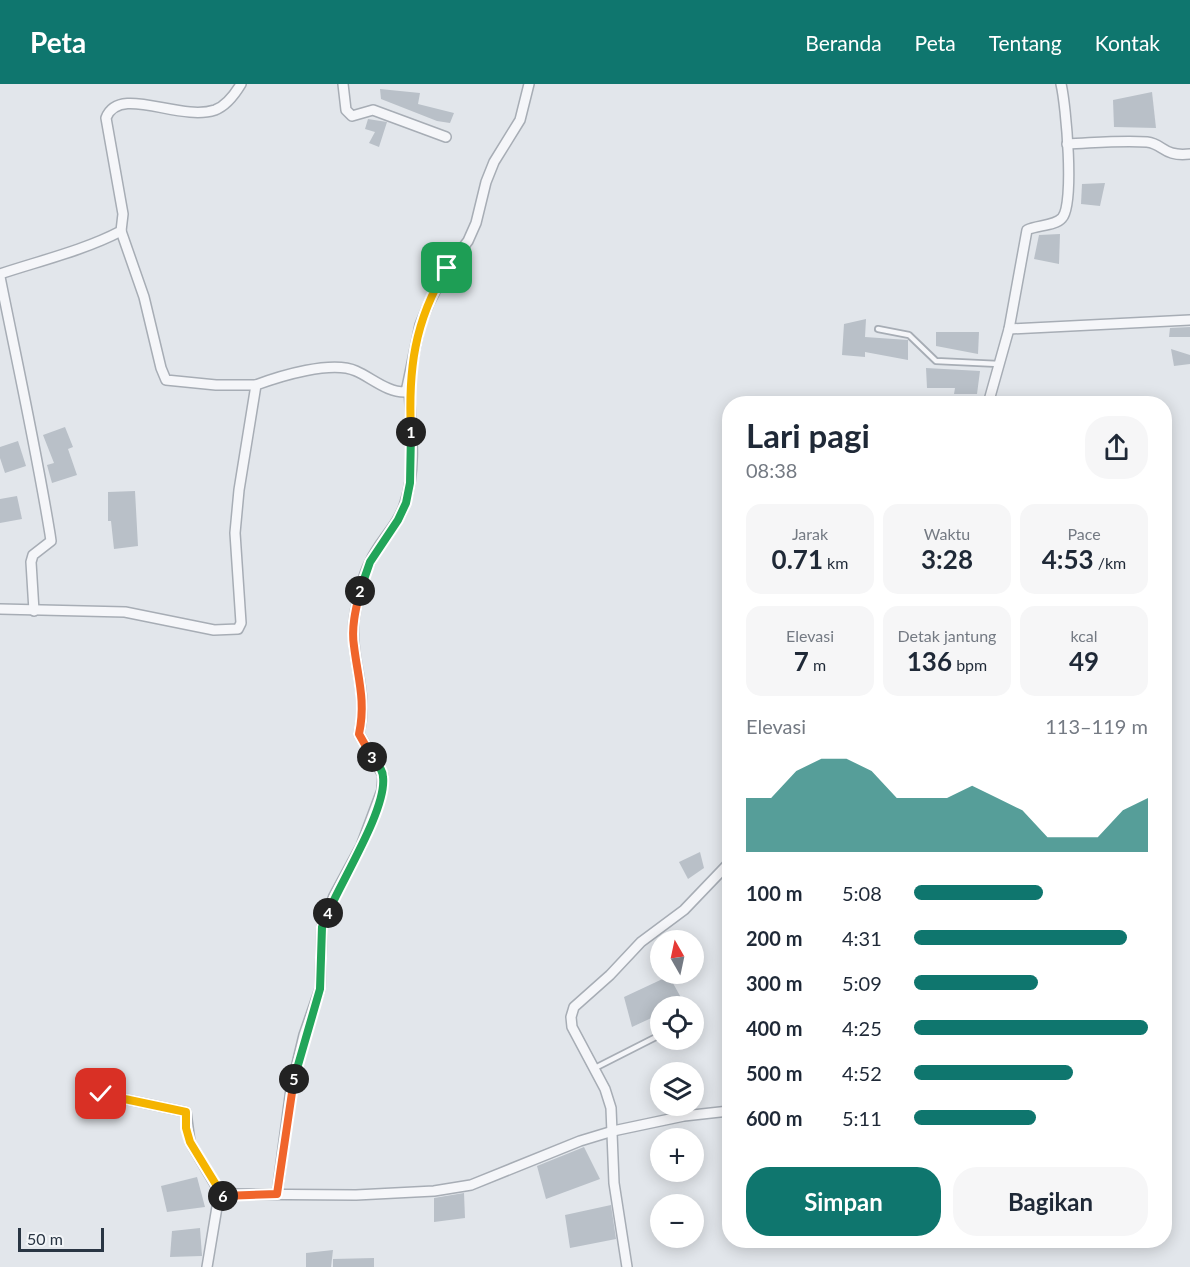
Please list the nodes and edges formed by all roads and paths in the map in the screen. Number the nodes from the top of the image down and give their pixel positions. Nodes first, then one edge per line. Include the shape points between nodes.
1 (241, 84) edge
2 (343, 84) edge
3 (529, 84) edge
4 (1061, 84) edge
5 (446, 137) dead end
6 (1067, 144) junction
7 (1190, 154) edge
8 (121, 231) junction
9 (0, 275) edge
10 (1190, 320) edge
11 (1009, 328) junction
12 (878, 329) dead end
13 (999, 364) junction
14 (256, 385) junction
15 (409, 389) junction
16 (990, 396) edge
17 (0, 609) edge
18 (34, 611) junction
19 (722, 871) edge
20 (650, 1040) edge
21 (595, 1068) junction
22 (101, 1094) dead end
23 (722, 1112) edge
24 (613, 1131) junction
25 (277, 1194) junction
26 (222, 1196) junction
27 (207, 1267) edge
28 (627, 1267) edge

1 - 8 street via 217,110 202,113 129,95 117,99 109,108 106,118 123,214
2 - 5 street via 346,110 352,116 373,110
3 - 15 street via 520,120 494,162 468,241 447,268 420,325
4 - 6 street
6 - 7 street via 1148,142 1168,153
6 - 11 street via 1067,209 1058,222 1027,230
8 - 9 street via 98,243
8 - 14 street via 166,380
9 - 18 street via 51,534 51,541 33,555 31,562
10 - 11 street
11 - 13 street
12 - 13 lane via 909,334 931,360
13 - 16 street
14 - 15 street via 317,369 340,368 353,369 388,389 403,393
14 - 18 street via 235,533 241,623 238,629 214,630 125,612
15 - 25 street via 410,483 398,520 370,562 354,620 353,644 363,691 359,734 383,775 382,790 361,846 322,927 320,989 291,1089
17 - 18 street
19 - 21 street via 574,1007 572,1028
20 - 21 lane
21 - 24 street via 611,1108
22 - 26 street via 186,1112 190,1142
23 - 24 street
24 - 25 street via 471,1185 411,1192
24 - 28 street via 614,1183
25 - 26 street
26 - 27 street

